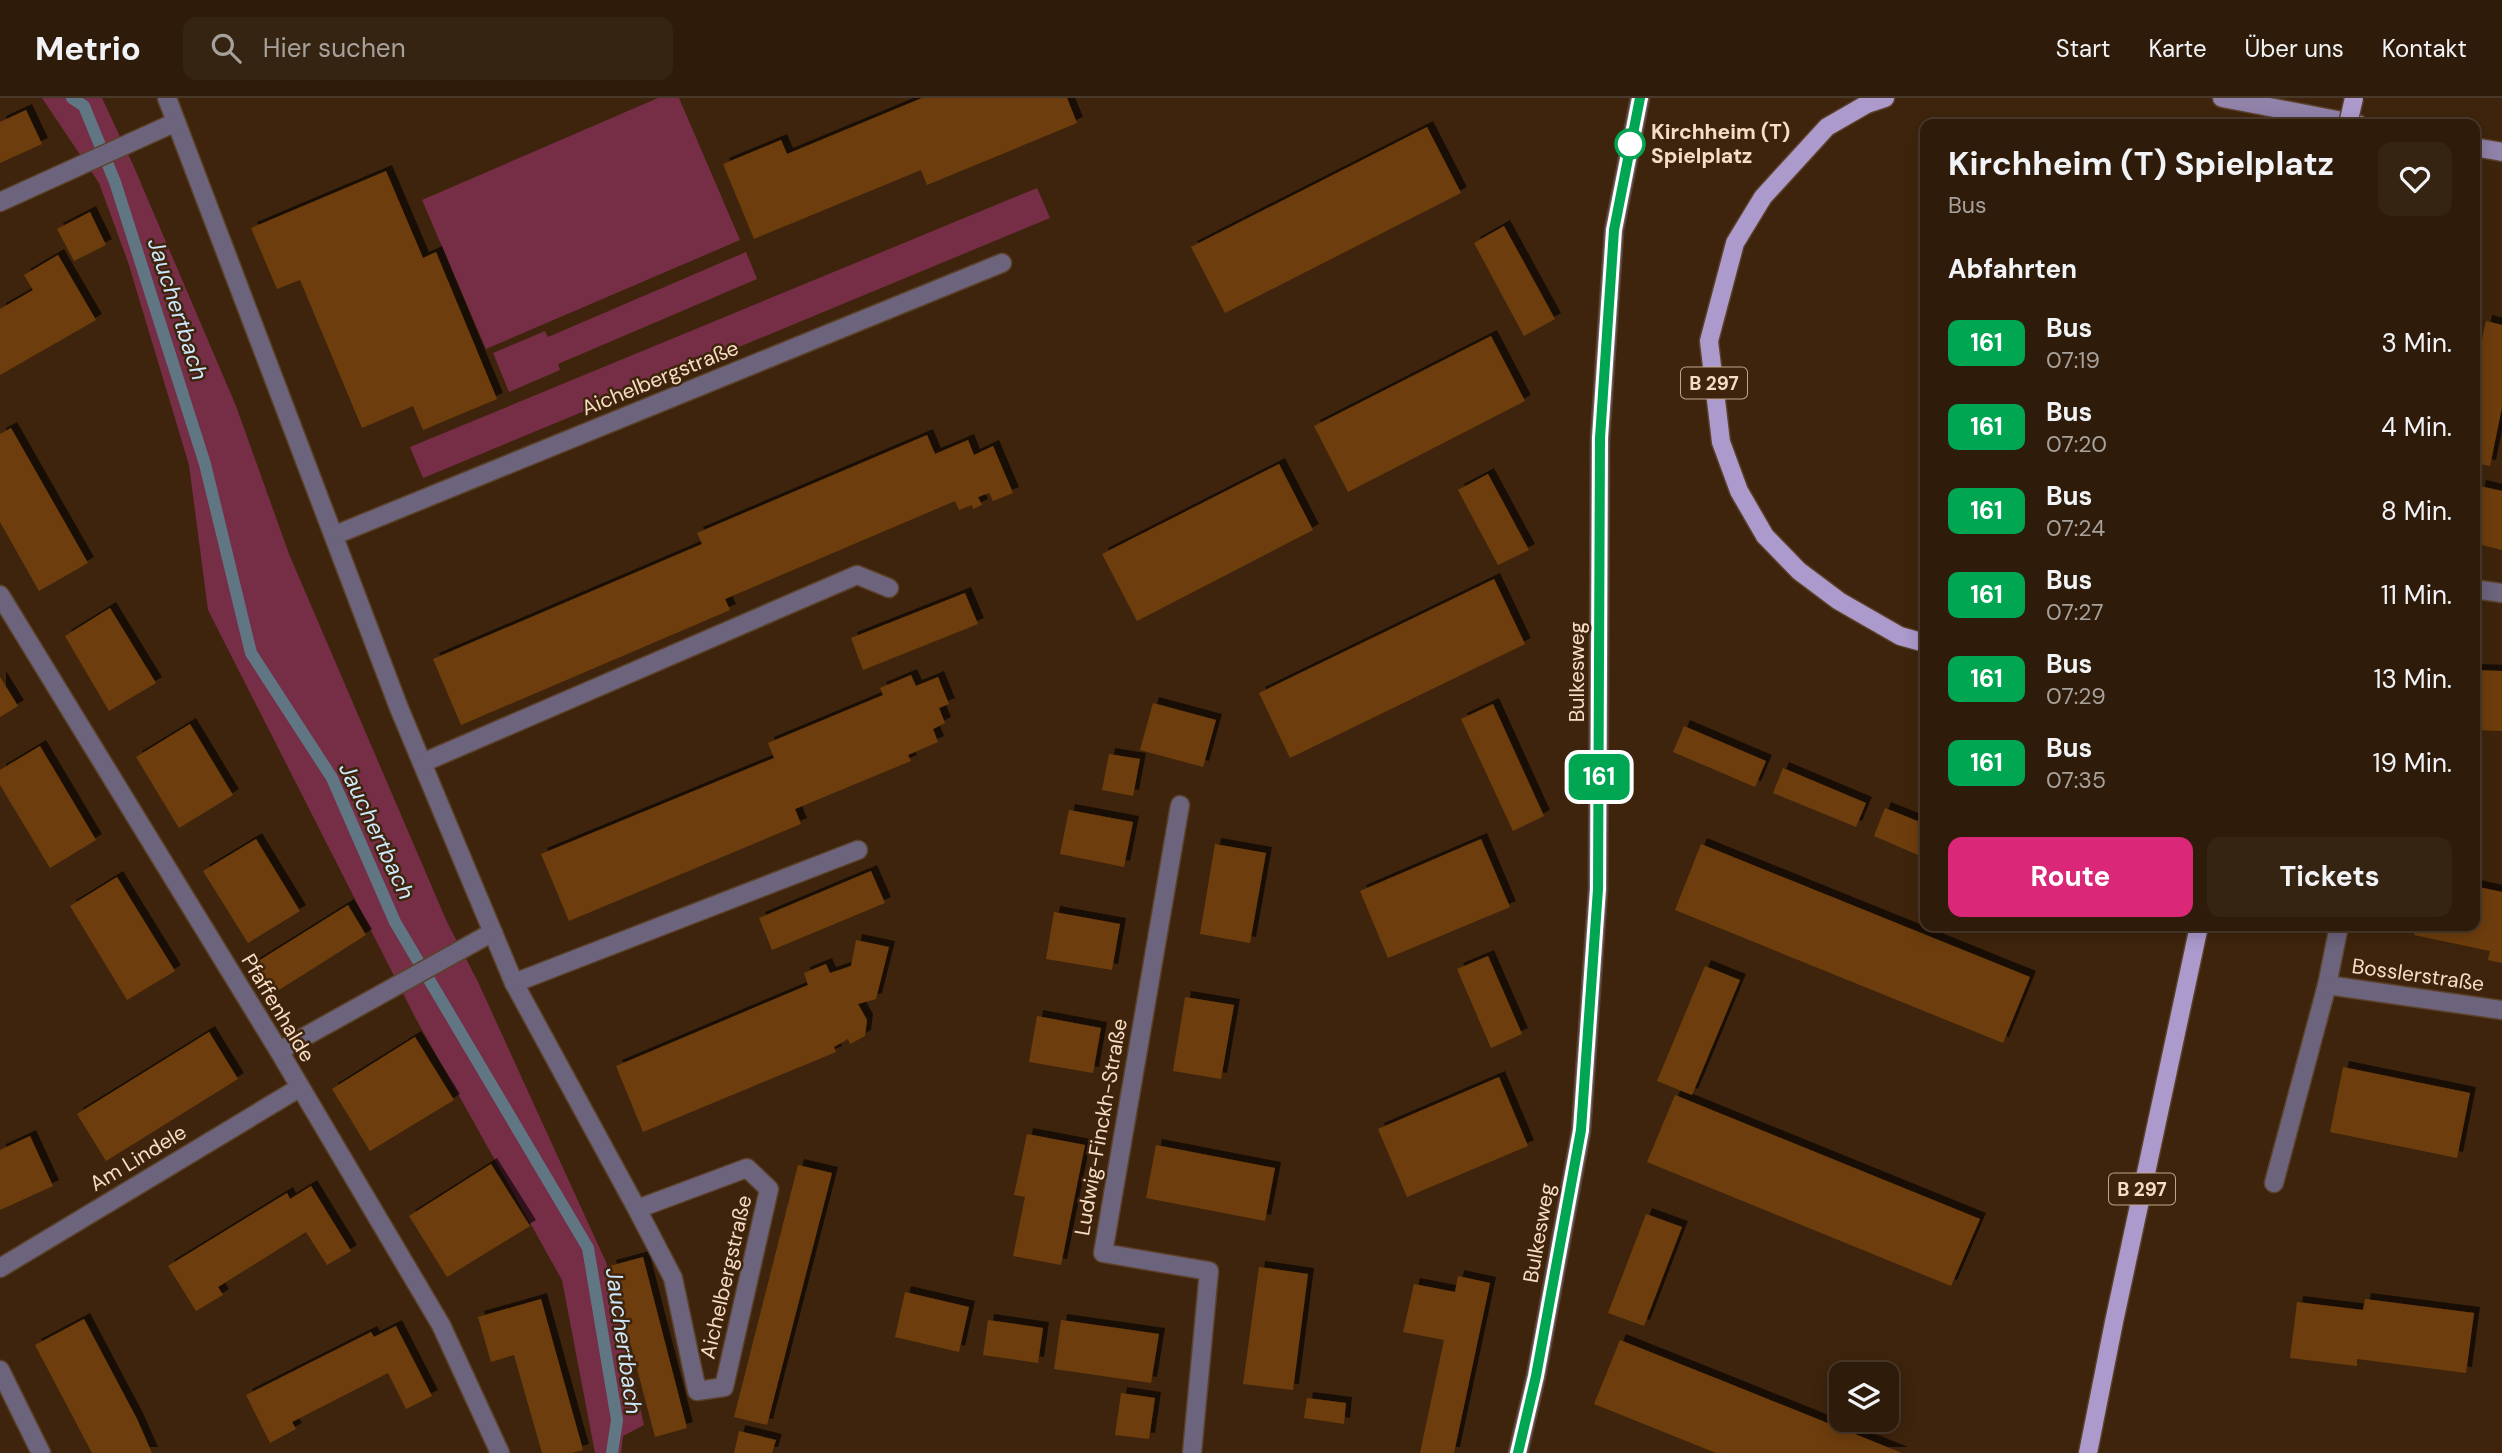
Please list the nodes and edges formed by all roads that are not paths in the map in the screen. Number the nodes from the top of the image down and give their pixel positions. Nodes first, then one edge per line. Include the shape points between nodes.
1 (167, 98) edge
2 (1640, 98) edge
3 (1885, 98) edge
4 (2222, 98) edge
5 (2354, 98) edge
6 (2332, 119) edge
7 (2349, 119) edge
8 (176, 122) junction
9 (2480, 148) edge
10 (2502, 152) edge
11 (0, 202) edge
12 (1002, 263) dead end
13 (335, 535) junction
14 (889, 588) dead end
15 (2480, 590) edge
16 (2502, 593) edge
17 (0, 595) edge
18 (1920, 642) edge
19 (422, 763) junction
20 (1180, 805) dead end
21 (858, 850) dead end
22 (2198, 931) edge
23 (2338, 931) edge
24 (493, 932) junction
25 (514, 983) junction
26 (2327, 985) junction
27 (2502, 1010) edge
28 (279, 1051) junction
29 (299, 1088) junction
30 (2274, 1183) dead end
31 (637, 1209) junction
32 (0, 1268) edge
33 (0, 1370) edge
34 (41, 1453) edge
35 (500, 1453) edge
36 (1192, 1453) edge
37 (1518, 1453) edge
38 (2088, 1453) edge

1 - 8 street, Aichelbergstraße
2 - 37 street, Bulkesweg via 1614,230 1601,425 1598,889 1581,1130
3 - 18 main road, B 297 via 1828,127 1763,197 1735,243 1709,341 1721,442 1739,491 1765,536 1799,571 1839,601 1900,636
4 - 6 main road
5 - 7 main road, bridge
8 - 11 street
8 - 13 street, Aichelbergstraße
9 - 10 main road
12 - 13 street, Aichelbergstraße
13 - 19 street, Aichelbergstraße
14 - 19 street via 857,575
15 - 16 street
17 - 28 street, Pfaffenhalde
19 - 24 street, Aichelbergstraße
20 - 36 street, Ludwig-Finckh-Straße via 1103,1253 1209,1271
21 - 25 street
22 - 38 main road, B 297
23 - 26 street
24 - 25 street, Aichelbergstraße
24 - 28 street
25 - 31 street, Aichelbergstraße
26 - 27 street, Bosslerstraße
26 - 30 street
28 - 29 street, Pfaffenhalde
29 - 32 street, Am Lindele
29 - 35 street, Pfaffenhalde via 441,1325
31 - 31 street, Aichelbergstraße via 673,1278 697,1391 724,1387 769,1189 747,1168
33 - 34 street

